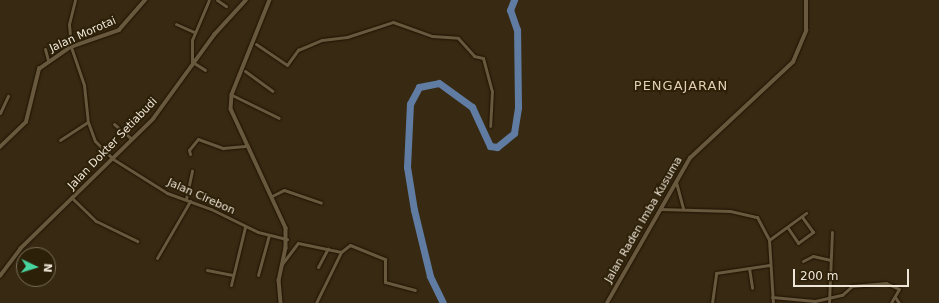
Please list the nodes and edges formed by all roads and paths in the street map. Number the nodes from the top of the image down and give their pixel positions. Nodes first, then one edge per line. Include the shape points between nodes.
1 (74, 0) edge
2 (145, 0) edge
3 (209, 0) edge
4 (217, 0) edge
5 (246, 0) edge
6 (270, 0) edge
7 (806, 0) edge
8 (226, 6) dead end
9 (176, 24) dead end
10 (194, 32) junction
11 (256, 44) junction
12 (71, 48) junction
13 (45, 49) dead end
14 (48, 60) junction
15 (193, 64) junction
16 (205, 70) dead end
17 (245, 70) junction
18 (272, 91) dead end
19 (232, 95) junction
20 (8, 96) dead end
21 (0, 113) edge
22 (279, 118) dead end
23 (88, 122) junction
24 (114, 124) dead end
25 (490, 126) dead end
26 (132, 139) junction
27 (60, 140) dead end
28 (1, 146) edge
29 (248, 146) junction
30 (190, 154) dead end
31 (113, 159) junction
32 (192, 171) dead end
33 (676, 181) junction
34 (272, 196) junction
35 (73, 199) junction
36 (186, 199) junction
37 (190, 201) junction
38 (321, 203) dead end
39 (660, 209) junction
40 (683, 209) junction
41 (806, 213) dead end
42 (802, 216) junction
43 (245, 227) junction
44 (788, 228) junction
45 (832, 232) dead end
46 (269, 235) junction
47 (287, 239) junction
48 (769, 240) junction
49 (137, 241) dead end
50 (328, 248) junction
51 (341, 252) junction
52 (157, 258) dead end
53 (830, 260) junction
54 (802, 261) dead end
55 (282, 264) junction
56 (769, 265) junction
57 (318, 267) dead end
58 (749, 268) junction
59 (207, 270) dead end
60 (233, 275) junction
61 (258, 275) dead end
62 (0, 276) edge
63 (231, 285) dead end
64 (752, 288) dead end
65 (415, 290) dead end
66 (772, 297) junction
67 (895, 297) junction
68 (828, 298) junction
69 (281, 303) edge
70 (316, 303) edge
71 (607, 303) edge
72 (712, 303) edge
73 (773, 303) edge
74 (829, 303) edge
75 (892, 303) edge
76 (899, 303) edge

1 - 12 street, Jalan Cirebon via 69,24
2 - 12 street, Jalan Morotai via 119,30
3 - 10 street
4 - 8 street
5 - 15 street, Jalan Dokter Setiabudi
6 - 11 street
7 - 33 street, Jalan Raden Imba Kusuma via 806,31 793,62 696,151
9 - 10 street
10 - 15 street via 190,52
11 - 17 street
11 - 25 street via 287,65 298,50 322,40 347,37 393,22 432,36 458,38 474,56 483,58 492,91
12 - 14 street, Jalan Morotai
12 - 23 street, Jalan Cirebon via 86,93
13 - 14 street
14 - 28 street, Jalan Morotai via 36,74 26,122
15 - 16 street
15 - 26 street, Jalan Dokter Setiabudi via 166,103
17 - 18 street
17 - 19 street
19 - 22 street
19 - 29 street via 232,117
20 - 21 street
23 - 27 street
23 - 31 street, Jalan Cirebon via 96,141
24 - 26 street
26 - 31 street, Jalan Dokter Setiabudi
29 - 30 street via 223,148 197,140 189,150
29 - 34 street
31 - 35 street, Jalan Dokter Setiabudi
31 - 36 street, Jalan Cirebon via 166,193
32 - 36 street
33 - 39 street, Jalan Raden Imba Kusuma
33 - 40 street
34 - 38 street via 284,190
34 - 47 street via 282,214
35 - 49 street via 96,220
35 - 62 street, Jalan Dokter Setiabudi via 20,249
36 - 37 street, Jalan Cirebon
37 - 43 street, Jalan Cirebon
37 - 52 street
39 - 40 street
39 - 71 street, Jalan Raden Imba Kusuma
40 - 48 street via 752,214 761,221
41 - 42 street
42 - 44 street
42 - 44 street via 813,232 798,243
43 - 46 street, Jalan Cirebon
43 - 60 street
44 - 48 street
45 - 53 street
46 - 47 street, Jalan Cirebon
46 - 61 street
47 - 55 street
48 - 56 street
50 - 51 street
50 - 55 street via 298,243
50 - 57 street
51 - 65 street via 350,245 384,259 385,282
51 - 70 street
53 - 54 street via 813,256
53 - 68 street
55 - 69 street via 278,289
56 - 58 street
56 - 66 street
58 - 64 street
58 - 72 street via 714,275
59 - 60 street
60 - 63 street
66 - 68 street via 802,302
66 - 73 street
67 - 68 street via 899,288 886,284 852,286 846,294
67 - 75 street
67 - 76 street
68 - 74 street

